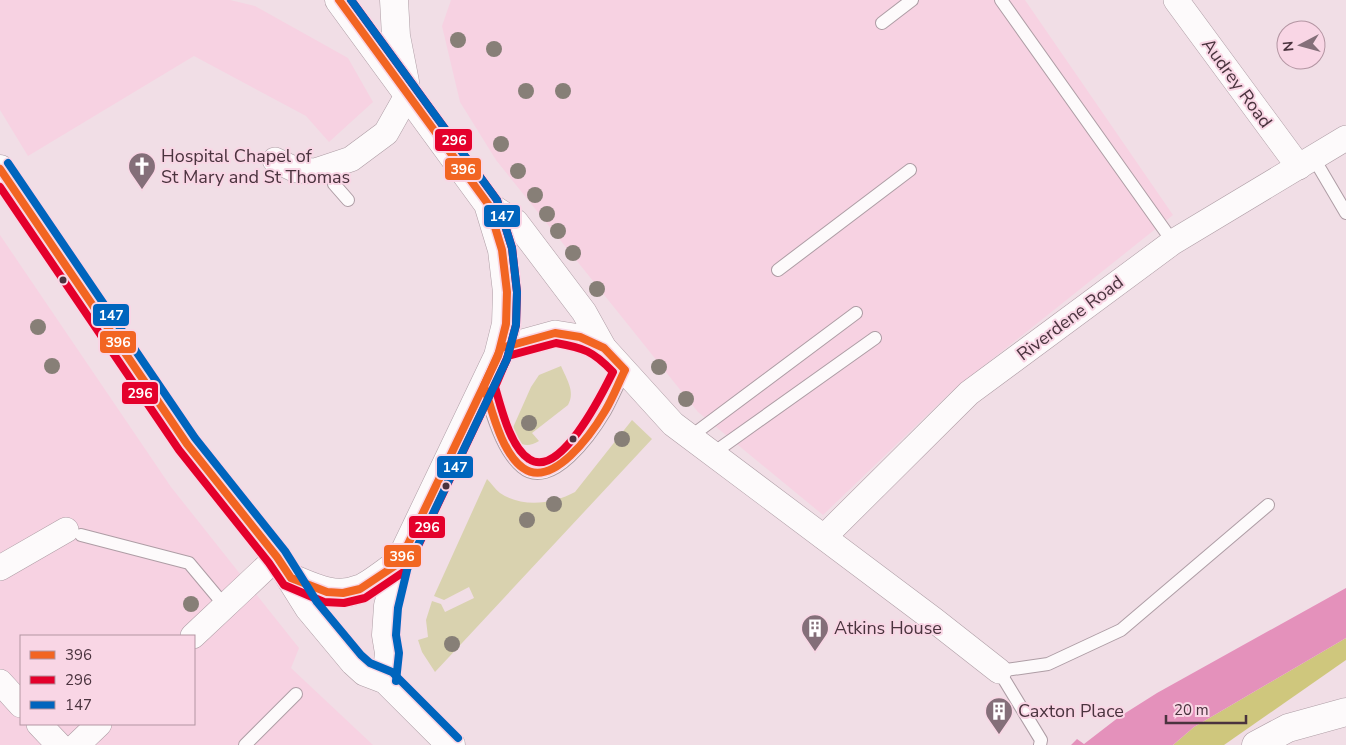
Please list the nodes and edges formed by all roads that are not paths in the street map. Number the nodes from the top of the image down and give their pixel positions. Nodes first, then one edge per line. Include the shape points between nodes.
1 (338, 0) edge
2 (394, 0) edge
3 (912, 0) edge
4 (1001, 0) edge
5 (1176, 0) edge
6 (882, 23) dead end
7 (408, 94) junction
8 (1346, 138) edge
9 (276, 160) dead end
10 (1306, 162) junction
11 (330, 166) junction
12 (0, 169) edge
13 (910, 170) dead end
14 (348, 200) dead end
15 (488, 204) junction
16 (1346, 213) edge
17 (1173, 242) junction
18 (778, 270) dead end
19 (856, 313) dead end
20 (875, 338) dead end
21 (501, 348) junction
22 (604, 348) junction
23 (625, 370) junction
24 (484, 386) junction
25 (690, 436) junction
26 (712, 454) junction
27 (1268, 505) dead end
28 (73, 533) joint
29 (824, 537) junction
30 (399, 563) junction
31 (0, 568) edge
32 (284, 568) junction
33 (225, 606) junction
34 (194, 635) edge
35 (999, 672) junction
36 (386, 680) junction
37 (0, 682) edge
38 (296, 694) dead end
39 (20, 704) edge
40 (1346, 712) edge
41 (40, 725) edge
42 (98, 725) edge
43 (59, 745) edge
44 (77, 745) edge
45 (245, 745) edge
46 (450, 745) edge
47 (1040, 745) edge
48 (1256, 745) edge

1 - 7 main road
2 - 7 main road via 396,36
3 - 6 lane
4 - 17 lane
5 - 10 street, Audrey Road
7 - 11 street via 386,133 351,159
7 - 15 main road
8 - 10 street, Riverdene Road
9 - 11 street via 296,170 316,172
10 - 16 lane
10 - 17 street, Riverdene Road
11 - 14 lane via 334,184
12 - 32 main road via 187,444
13 - 18 lane
15 - 21 main road via 502,250 507,292
15 - 22 street via 516,222 584,312
17 - 29 street, Riverdene Road via 969,393
19 - 25 lane
20 - 26 lane
21 - 22 street via 555,333 580,337
21 - 24 main road
22 - 23 street
23 - 24 lane via 604,412 578,447 564,462 546,473 523,468 513,456 502,437
23 - 25 street via 673,424
24 - 30 main road
25 - 26 street
26 - 29 street
27 - 35 lane via 1120,630 1048,664
28 - 31 street
28 - 33 lane via 189,563
29 - 35 street
30 - 32 main road via 360,589 343,593 327,592
30 - 36 main road via 388,606
32 - 33 street
32 - 36 main road via 309,608 354,662 365,672
33 - 34 street
35 - 47 lane via 1041,740
36 - 46 main road
37 - 39 street
38 - 45 lane
40 - 48 main road via 1288,728
41 - 43 street
42 - 44 street

